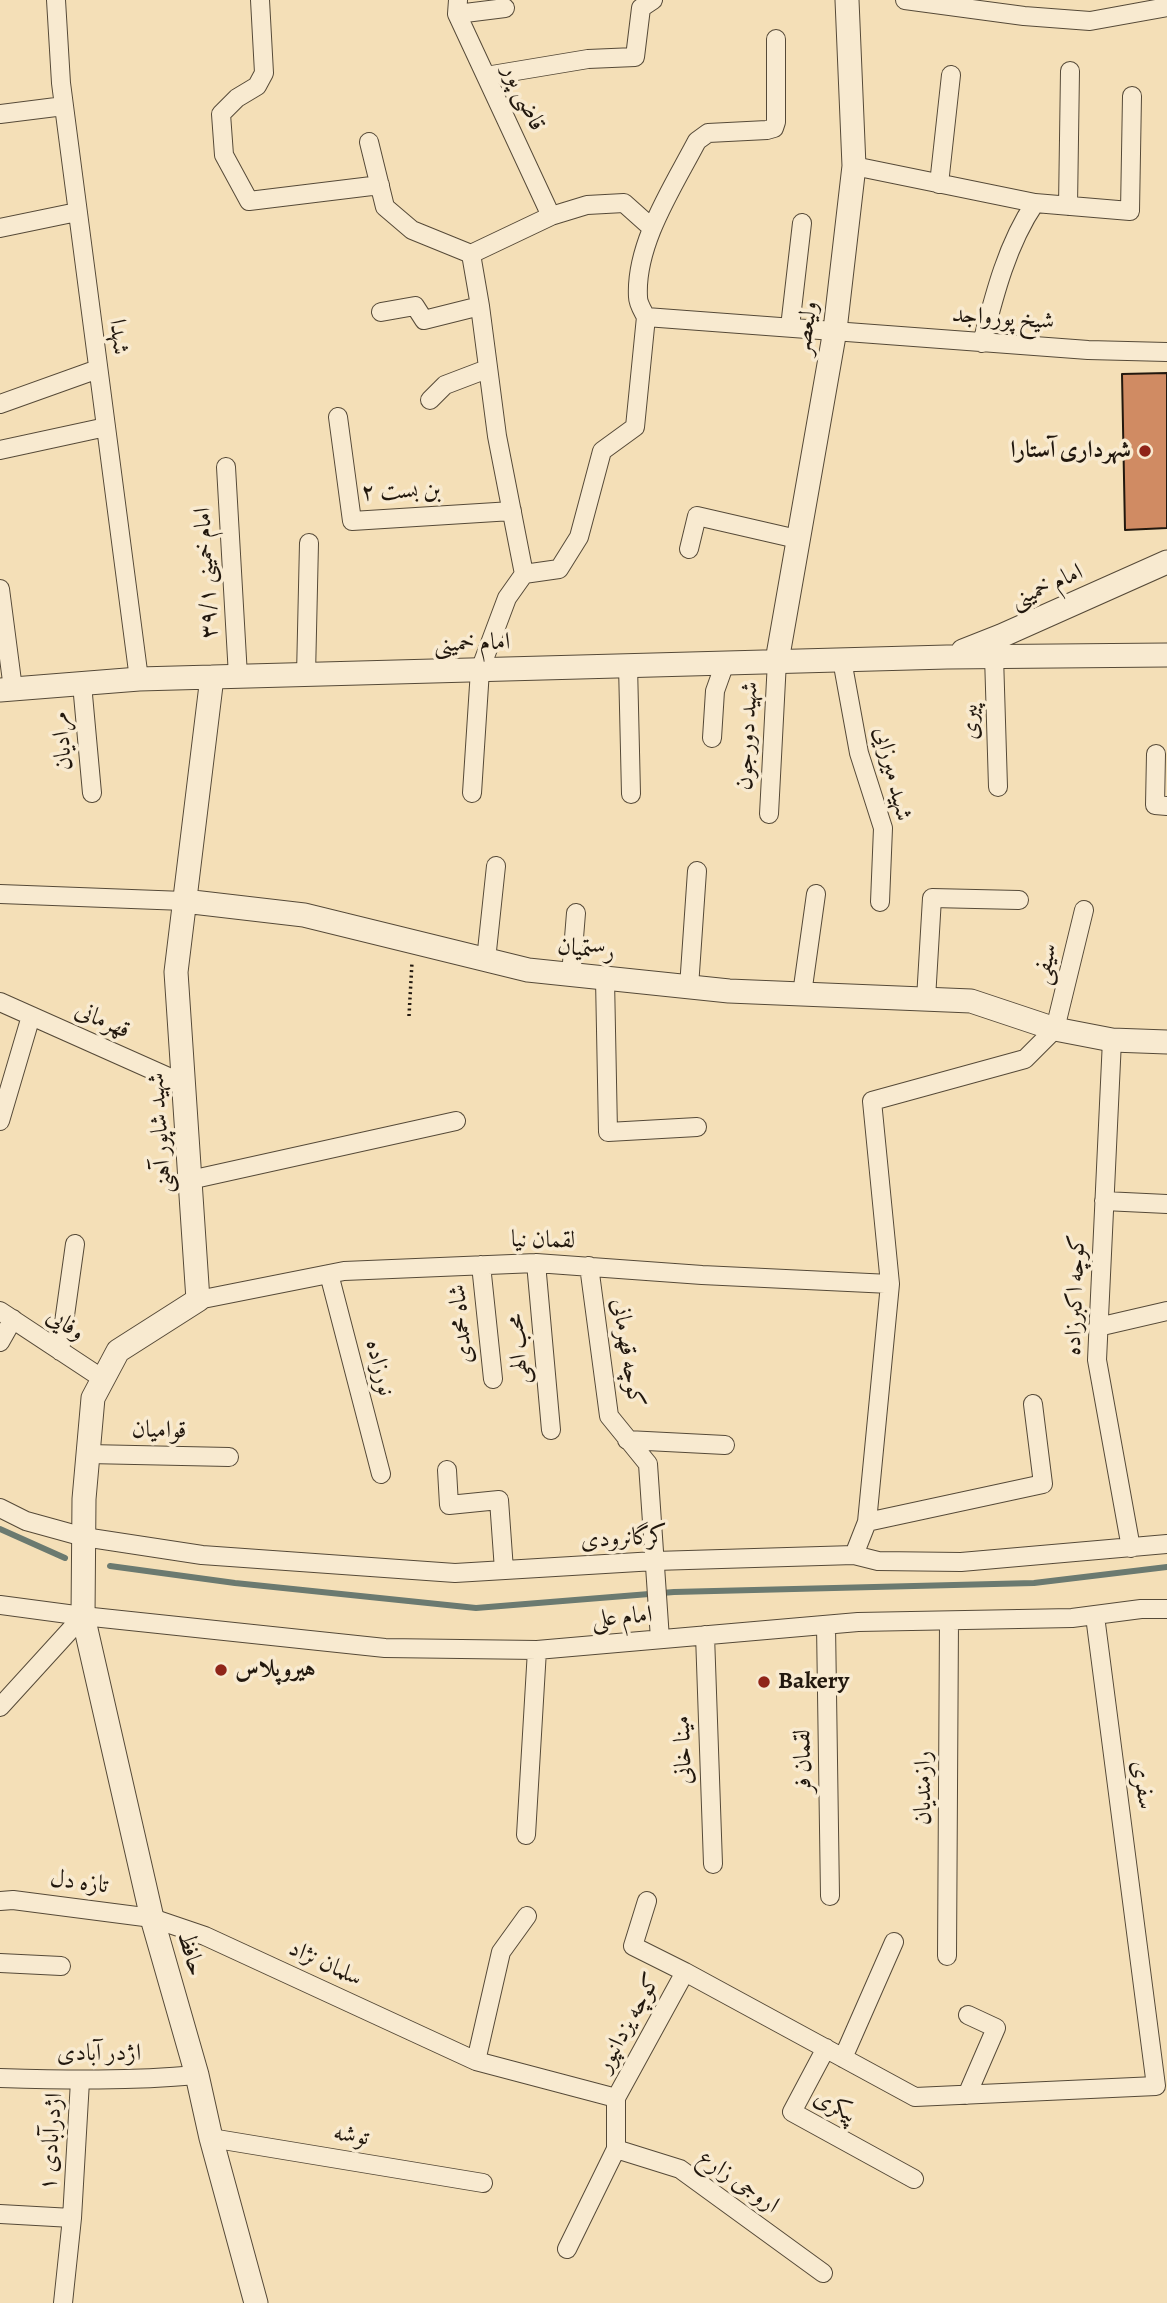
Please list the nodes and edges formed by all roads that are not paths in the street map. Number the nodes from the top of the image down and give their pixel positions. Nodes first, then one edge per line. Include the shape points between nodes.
1 (55, 0) edge
2 (260, 0) edge
3 (653, 0) edge
4 (847, 0) edge
5 (905, 0) edge
6 (458, 7) edge
7 (505, 8) dead end
8 (1167, 8) edge
9 (776, 39) dead end
10 (1070, 71) dead end
11 (951, 75) dead end
12 (486, 76) junction
13 (1132, 96) dead end
14 (64, 106) junction
15 (0, 114) edge
16 (369, 142) dead end
17 (854, 166) junction
18 (939, 184) junction
19 (380, 185) junction
20 (1035, 203) junction
21 (1068, 206) junction
22 (77, 212) junction
23 (551, 216) junction
24 (802, 223) dead end
25 (0, 228) edge
26 (652, 228) junction
27 (471, 254) junction
28 (480, 306) junction
29 (381, 312) dead end
30 (646, 317) junction
31 (790, 327) junction
32 (835, 330) junction
33 (982, 343) junction
34 (1167, 352) edge
35 (98, 369) junction
36 (487, 369) junction
37 (430, 400) dead end
38 (0, 404) edge
39 (338, 417) dead end
40 (106, 428) junction
41 (0, 450) edge
42 (226, 467) dead end
43 (512, 512) junction
44 (797, 539) junction
45 (309, 543) dead end
46 (690, 549) dead end
47 (1167, 562) edge
48 (524, 574) junction
49 (0, 589) edge
50 (1167, 655) edge
51 (994, 656) junction
52 (947, 657) junction
53 (842, 660) junction
54 (777, 661) junction
55 (725, 663) junction
56 (628, 666) junction
57 (480, 670) junction
58 (306, 675) junction
59 (238, 676) junction
60 (212, 677) junction
61 (139, 679) junction
62 (82, 684) junction
63 (6, 690) edge
64 (712, 738) dead end
65 (1156, 754) dead end
66 (998, 787) dead end
67 (92, 793) dead end
68 (472, 793) dead end
69 (631, 794) dead end
70 (1167, 806) edge
71 (769, 814) dead end
72 (496, 866) dead end
73 (697, 871) dead end
74 (0, 894) edge
75 (816, 894) dead end
76 (1019, 900) dead end
77 (184, 901) junction
78 (880, 902) dead end
79 (1084, 910) dead end
80 (576, 913) dead end
81 (486, 960) junction
82 (571, 975) junction
83 (605, 979) junction
84 (690, 987) junction
85 (802, 994) junction
86 (926, 999) junction
87 (0, 1002) edge
88 (31, 1016) junction
89 (1055, 1029) junction
90 (1112, 1040) junction
91 (1167, 1042) edge
92 (184, 1084) junction
93 (0, 1121) edge
94 (456, 1121) dead end
95 (697, 1127) dead end
96 (190, 1180) junction
97 (1104, 1202) junction
98 (1167, 1204) edge
99 (75, 1244) dead end
100 (536, 1263) junction
101 (481, 1265) junction
102 (589, 1266) junction
103 (329, 1274) junction
104 (890, 1284) junction
105 (198, 1300) junction
106 (1167, 1311) edge
107 (6, 1315) edge
108 (1098, 1327) junction
109 (0, 1342) edge
110 (60, 1350) junction
111 (103, 1379) junction
112 (493, 1379) dead end
113 (1033, 1404) dead end
114 (551, 1430) dead end
115 (627, 1440) junction
116 (725, 1445) dead end
117 (88, 1454) junction
118 (229, 1457) dead end
119 (447, 1470) dead end
120 (381, 1474) dead end
121 (0, 1508) edge
122 (867, 1522) junction
123 (84, 1537) junction
124 (1167, 1544) edge
125 (1131, 1548) junction
126 (854, 1556) junction
127 (655, 1561) junction
128 (504, 1570) junction
129 (0, 1605) edge
130 (1167, 1609) edge
131 (83, 1616) junction
132 (1095, 1616) junction
133 (949, 1620) junction
134 (826, 1625) junction
135 (705, 1635) junction
136 (660, 1639) junction
137 (537, 1650) junction
138 (1, 1704) edge
139 (526, 1835) dead end
140 (713, 1864) dead end
141 (830, 1896) dead end
142 (0, 1901) edge
143 (646, 1901) dead end
144 (527, 1916) dead end
145 (152, 1918) junction
146 (894, 1942) dead end
147 (947, 1956) dead end
148 (0, 1963) edge
149 (61, 1966) dead end
150 (685, 1972) junction
151 (968, 2015) dead end
152 (826, 2049) junction
153 (843, 2058) junction
154 (476, 2061) junction
155 (197, 2075) junction
156 (0, 2078) edge
157 (80, 2081) junction
158 (967, 2095) junction
159 (616, 2098) junction
160 (211, 2138) junction
161 (616, 2149) junction
162 (915, 2179) dead end
163 (484, 2183) dead end
164 (0, 2214) edge
165 (72, 2218) junction
166 (567, 2249) dead end
167 (823, 2273) dead end
168 (63, 2303) edge
169 (257, 2303) edge

1 - 14 street, شهدا
2 - 19 street via 264,73 257,86 221,114 224,155 249,201
3 - 12 street via 641,8 635,57 588,58
4 - 17 street, ولیعصر
5 - 8 street via 1090,21
6 - 7 street
6 - 12 street, قاضی پور
9 - 26 street via 774,128 702,136
10 - 21 street
11 - 18 street
12 - 23 street, قاضی پور
13 - 21 street via 1130,211
14 - 15 street
14 - 22 street, شهدا
16 - 19 street
17 - 18 street
17 - 32 street, ولیعصر
18 - 20 street
19 - 27 street via 385,207 412,230
20 - 21 street
20 - 33 street via 1007,258
22 - 25 street
22 - 35 street, شهدا
23 - 26 street via 587,205 624,203
23 - 27 street
24 - 31 street
26 - 30 street via 643,252 638,299
27 - 28 street
28 - 29 street via 424,320 415,306
28 - 36 street
30 - 31 street, شیخ پورواجد
30 - 48 street via 635,427 602,451 579,537 559,569
31 - 32 street, شیخ پورواجد
32 - 33 street, شیخ پورواجد
32 - 44 street, ولیعصر
33 - 34 street, شیخ پورواجد
35 - 38 street
35 - 40 street, شهدا
36 - 37 street via 445,385
36 - 43 street
39 - 43 street, بن بست ۲ via 352,521
40 - 41 street
40 - 61 street, شهدا
42 - 59 street, امام خمینی ۳۹/۱
43 - 48 street
44 - 46 street via 697,516
44 - 54 street, ولیعصر
45 - 58 street
47 - 52 street, امام خمینی
48 - 57 street via 507,598
49 - 63 street
50 - 51 street, امام خمینی
51 - 52 street, امام خمینی
51 - 66 street, پیری
52 - 53 street, امام خمینی
53 - 54 street, امام خمینی
53 - 78 street, شهید میرزایی via 859,753 883,828
54 - 55 street, امام خمینی
54 - 71 street, شهید دورجون
55 - 56 street, امام خمینی
55 - 64 street via 715,691
56 - 57 street, امام خمینی
56 - 69 street
57 - 58 street, امام خمینی
57 - 68 street
58 - 59 street, امام خمینی
59 - 60 street, امام خمینی
60 - 61 street, امام خمینی
60 - 77 street, شهید شاپور آهنی
61 - 62 street, امام خمینی
62 - 63 street, امام خمینی
62 - 67 street, مرادیان
65 - 70 street via 1155,805
72 - 81 street
73 - 84 street
74 - 77 street, رستمیان
75 - 85 street
76 - 86 street via 932,898
77 - 81 street, رستمیان via 304,915
77 - 92 street, شهید شاپور آهنی via 176,972
79 - 89 street, سیفی
80 - 82 street
81 - 82 street, رستمیان
82 - 83 street, رستمیان
83 - 84 street, رستمیان
83 - 95 street via 608,1132
84 - 85 street, رستمیان
85 - 86 street, رستمیان
86 - 89 street, رستمیان via 971,1001
87 - 88 street, قهرمانی
88 - 92 street, قهرمانی
88 - 93 street
89 - 90 street, رستمیان
89 - 104 street via 1025,1059 872,1101
90 - 91 street, رستمیان
90 - 97 street, کوچه اکبرزاده
92 - 96 street, شهید شاپور آهنی
94 - 96 street
96 - 105 street, شهید شاپور آهنی
97 - 98 street
97 - 108 street, کوچه اکبرزاده
99 - 110 street
100 - 101 street, لقمان نیا
100 - 102 street, لقمان نیا
100 - 114 street, محب الهی
101 - 103 street, لقمان نیا
101 - 112 street, شاه محمدی
102 - 104 street, لقمان نیا
102 - 115 street, کوچه قهرمانی via 609,1416
103 - 105 street, لقمان نیا
103 - 120 street, نورزاده
104 - 122 street
105 - 111 street via 118,1351
106 - 108 street
107 - 109 street
107 - 110 street, وفایی
108 - 125 street, کوچه اکبرزاده via 1097,1360
110 - 111 street, وفایی
111 - 117 street via 93,1398
113 - 122 street via 1043,1484
115 - 116 street
115 - 127 street, کوچه قهرمانی via 648,1464
117 - 118 street, قوامیان
117 - 123 street
119 - 128 street via 449,1505 499,1500
121 - 123 street, کرگانرودی via 26,1521
122 - 126 street
123 - 128 street, کرگانرودی via 202,1555 455,1573
123 - 131 street, حافظ
124 - 125 street, کرگانرودی
125 - 126 street, کرگانرودی via 961,1562 878,1561
126 - 127 street, کرگانرودی
127 - 128 street, کرگانرودی
127 - 136 street, کوچه قهرمانی
129 - 131 street, امام علی
130 - 132 street, امام علی
131 - 137 street, امام علی via 385,1648
131 - 138 street
131 - 145 street, حافظ
132 - 133 street, امام علی
132 - 158 street, سفری via 1156,2086
133 - 134 street, امام علی
133 - 147 street, رازمندیان
134 - 135 street, امام علی
134 - 141 street, لقمان فر
135 - 136 street, امام علی
135 - 140 street, مینا خانی
136 - 137 street, امام علی
137 - 139 street
142 - 145 street, تازه دل
143 - 150 street via 633,1946
144 - 154 street via 501,1952
145 - 154 street, سلمان نژاد via 205,1936
145 - 155 street, حافظ
146 - 153 street
148 - 149 street
150 - 152 street
150 - 159 street, کوچه یزدانپور
151 - 158 street via 996,2028
152 - 153 street
152 - 162 street, پیکری via 792,2112
153 - 158 street via 915,2097
154 - 159 street, سلمان نژاد
155 - 157 street, اژدر آبادی
155 - 160 street, حافظ
156 - 157 street, اژدر آبادی
157 - 165 street, اژدرآبادی ۱
159 - 161 street
160 - 163 street, توشه
160 - 169 street, حافظ
161 - 166 street
161 - 167 street, اروجی زارع via 680,2169
164 - 165 street, اژدرآبادی ۱
165 - 168 street

